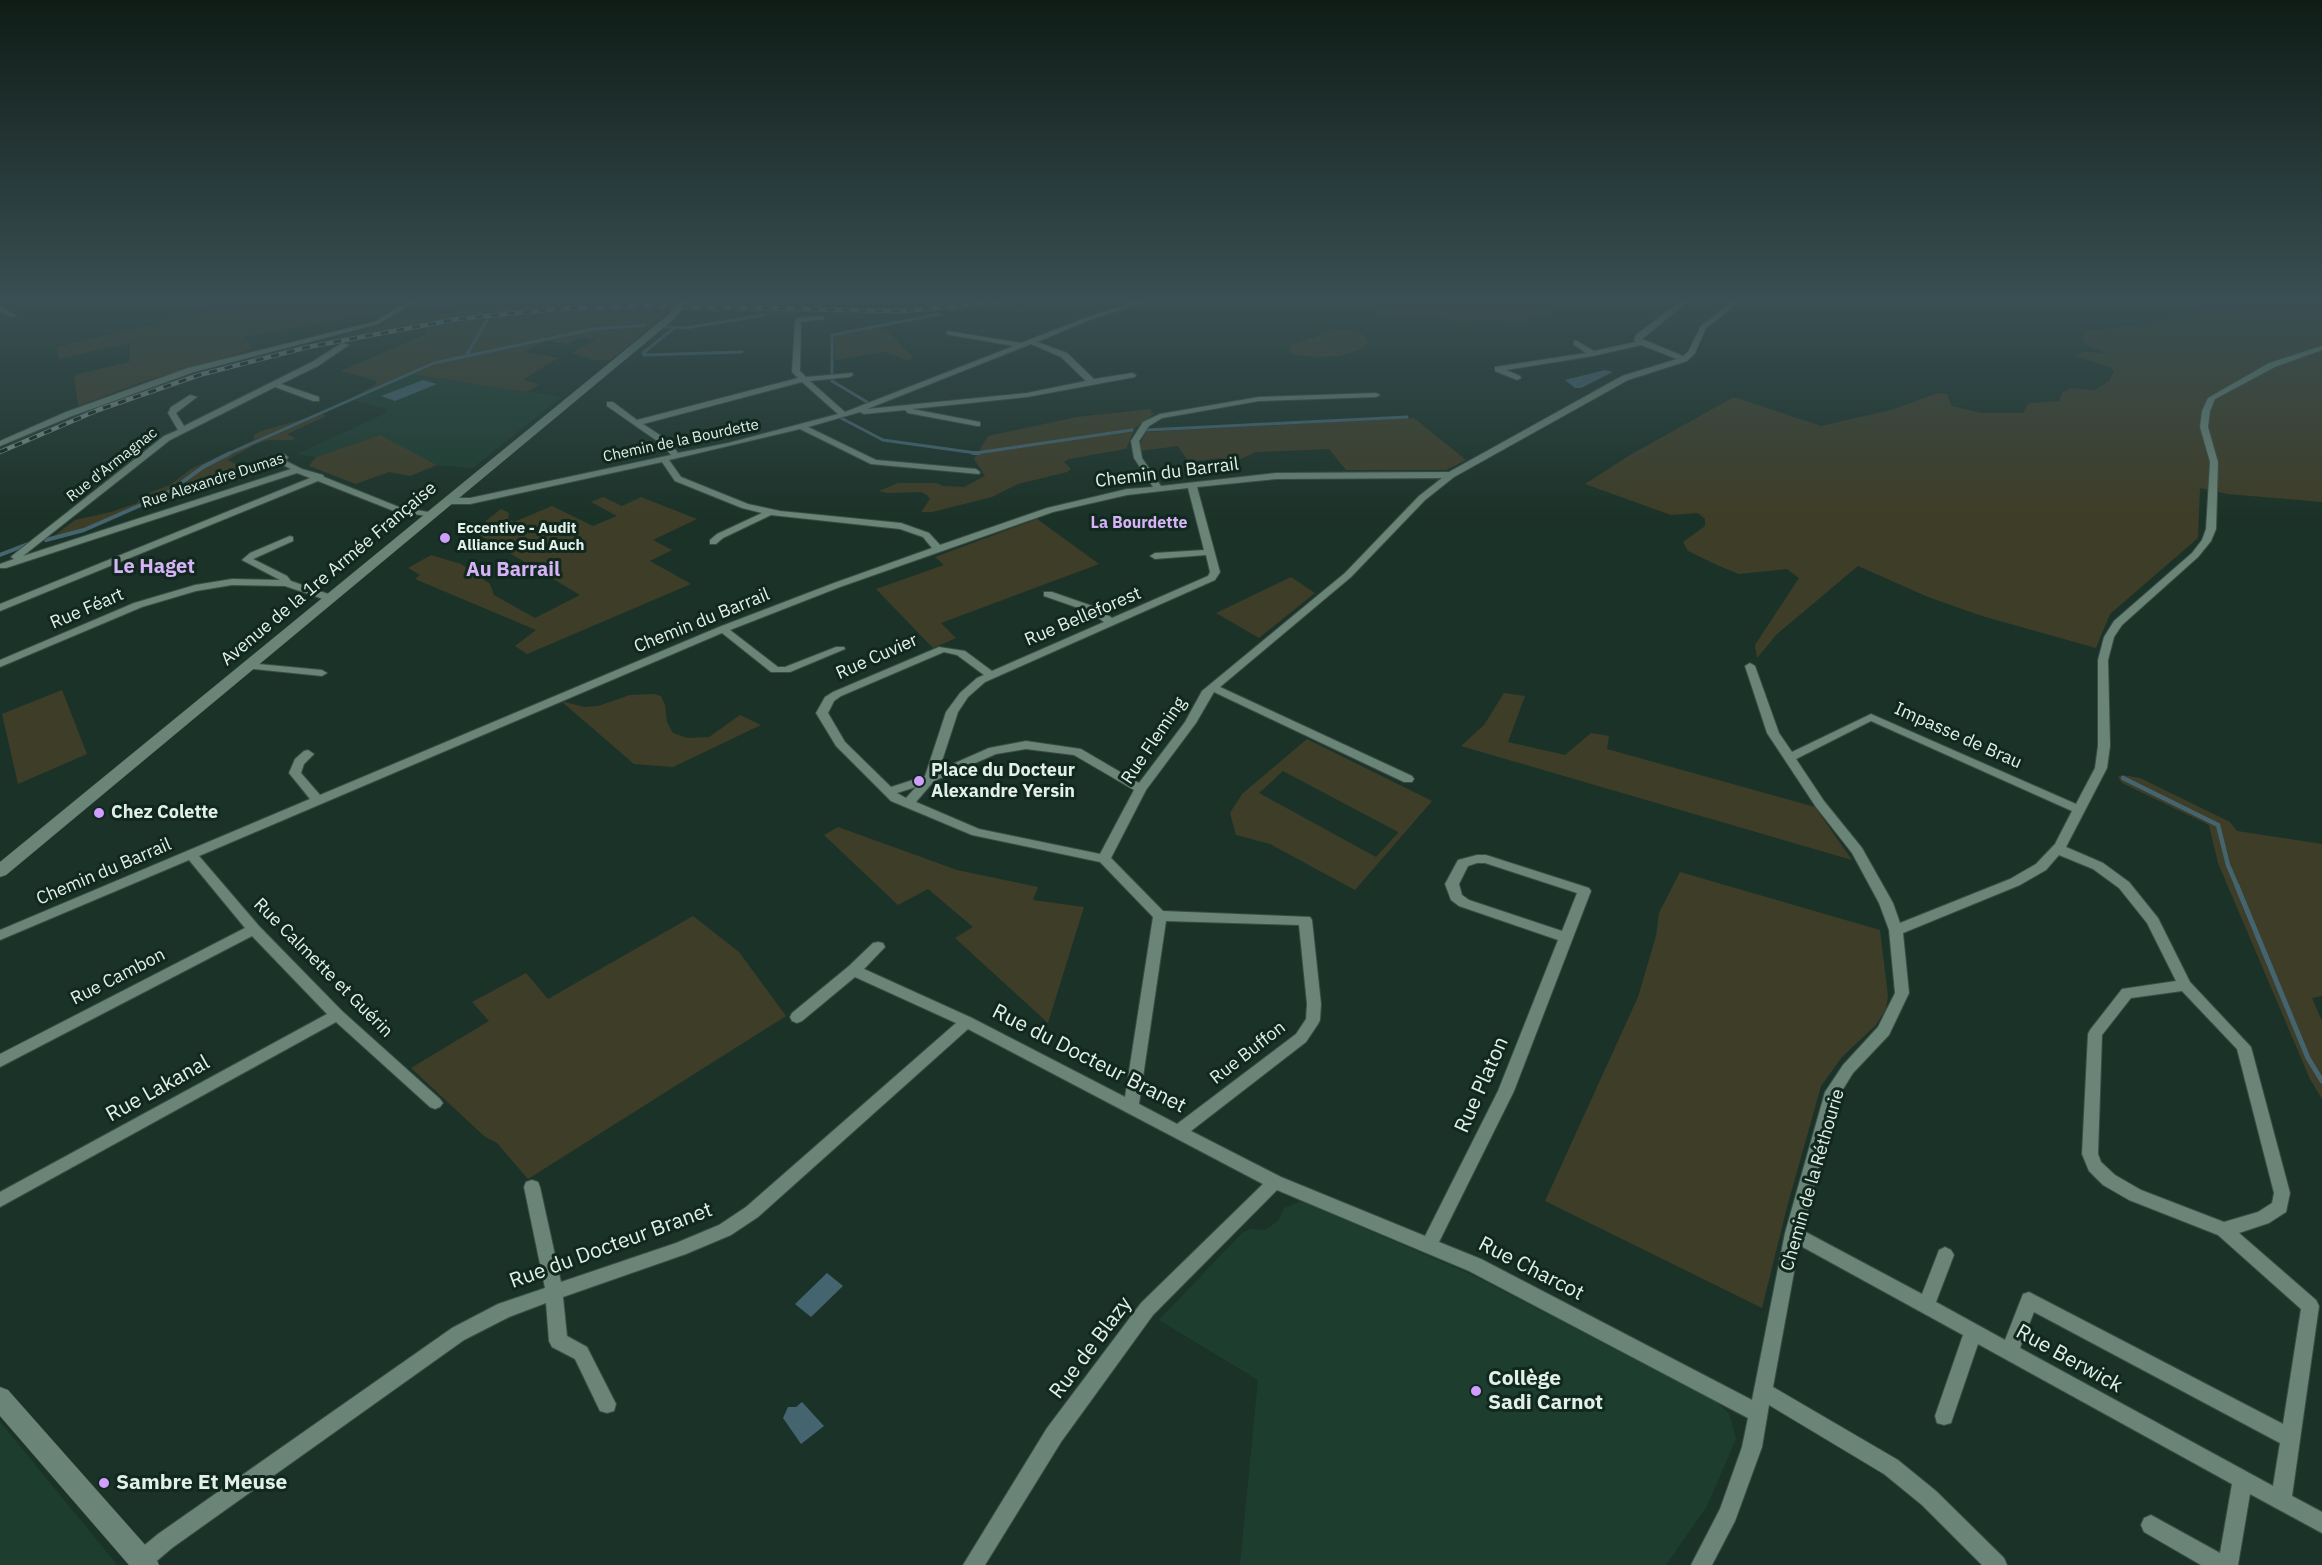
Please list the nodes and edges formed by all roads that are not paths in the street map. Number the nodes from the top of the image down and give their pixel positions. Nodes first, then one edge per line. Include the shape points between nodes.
1 (185, 372) edge
2 (296, 372) edge
3 (601, 372) edge
4 (796, 372) edge
5 (954, 372) edge
6 (1081, 372) edge
7 (1504, 372) edge
8 (1644, 372) edge
9 (2258, 372) edge
10 (849, 375) dead end
11 (1132, 375) dead end
12 (1517, 378) dead end
13 (803, 379) junction
14 (1092, 382) junction
15 (275, 384) junction
16 (1376, 395) dead end
17 (193, 397) dead end
18 (315, 399) dead end
19 (610, 404) dead end
20 (898, 408) junction
21 (848, 414) junction
22 (636, 423) junction
23 (977, 424) dead end
24 (802, 427) junction
25 (182, 430) junction
26 (0, 444) edge
27 (284, 456) dead end
28 (675, 456) junction
29 (664, 459) junction
30 (301, 470) junction
31 (976, 472) dead end
32 (1451, 475) junction
33 (320, 477) junction
34 (1192, 485) junction
35 (1158, 488) junction
36 (448, 501) junction
37 (768, 513) junction
38 (431, 515) junction
39 (290, 539) dead end
40 (713, 542) dead end
41 (939, 550) junction
42 (1210, 552) junction
43 (1155, 556) dead end
44 (2, 567) edge
45 (286, 583) junction
46 (1048, 594) dead end
47 (330, 598) junction
48 (0, 608) edge
49 (1112, 623) junction
50 (723, 629) junction
51 (840, 649) dead end
52 (0, 664) edge
53 (248, 666) junction
54 (1750, 666) dead end
55 (322, 673) dead end
56 (991, 675) junction
57 (1212, 687) junction
58 (308, 754) dead end
59 (1789, 758) junction
60 (930, 778) junction
61 (1408, 779) dead end
62 (1141, 789) junction
63 (887, 792) junction
64 (317, 800) junction
65 (908, 804) junction
66 (2080, 810) junction
67 (2058, 849) junction
68 (190, 853) junction
69 (1104, 859) junction
70 (0, 871) edge
71 (1160, 916) junction
72 (254, 929) junction
73 (1896, 930) junction
74 (0, 935) edge
75 (1566, 938) junction
76 (878, 947) dead end
77 (854, 970) junction
78 (2185, 985) junction
79 (337, 1015) junction
80 (797, 1017) dead end
81 (967, 1022) junction
82 (0, 1061) edge
83 (435, 1103) dead end
84 (1131, 1105) junction
85 (1179, 1131) junction
86 (1275, 1182) junction
87 (532, 1187) dead end
88 (0, 1200) edge
89 (2224, 1230) junction
90 (1793, 1233) junction
91 (1429, 1246) junction
92 (1945, 1255) dead end
93 (554, 1291) junction
94 (1926, 1306) junction
95 (1973, 1332) junction
96 (2010, 1352) junction
97 (1763, 1391) junction
98 (0, 1398) edge
99 (607, 1404) dead end
100 (1759, 1414) junction
101 (1944, 1416) dead end
102 (2291, 1439) junction
103 (2242, 1480) junction
104 (2282, 1501) junction
105 (2322, 1523) edge
106 (2151, 1525) dead end
107 (144, 1563) edge
108 (973, 1565) edge
109 (1701, 1565) edge
110 (1997, 1565) edge
111 (2221, 1565) edge
112 (2228, 1565) edge

1 - 26 street
2 - 15 street, Rue d'Armagnac
3 - 36 main road, Avenue de la 1re Armée Française
4 - 13 street
5 - 21 street, Chemin de la Bourdette
6 - 14 street
7 - 12 street
8 - 32 street, Rue Fleming via 1625,378
9 - 66 street via 2212,398 2206,411 2204,427 2214,462 2211,529 2206,541 2118,623 2109,637 2103,660 2101,768
10 - 13 street
11 - 14 street
13 - 21 street
13 - 22 street
14 - 20 street via 1044,395
15 - 18 street
15 - 25 street, Rue d'Armagnac
16 - 35 street via 1248,400 1160,416 1146,424 1135,441 1138,458
17 - 25 street via 172,412
19 - 22 street
20 - 21 street
20 - 23 street
21 - 24 street, Chemin de la Bourdette
22 - 28 street via 666,443
24 - 28 street, Chemin de la Bourdette
24 - 31 street via 874,462
25 - 44 street, Rue d'Armagnac
27 - 30 street via 281,462
28 - 29 street, Chemin de la Bourdette
29 - 36 street, Chemin de la Bourdette via 470,501
29 - 37 street via 678,479
30 - 33 street, Rue Alexandre Dumas
30 - 44 street, Rue Alexandre Dumas
32 - 34 street, Chemin du Barrail via 1299,474
32 - 57 street, Rue Fleming via 1422,498 1348,575
33 - 38 street, Rue Alexandre Dumas via 397,509
33 - 48 street
34 - 35 street, Chemin du Barrail
34 - 42 street, Rue Belleforest
35 - 41 street, Chemin du Barrail via 1069,504
36 - 38 main road, Avenue de la 1re Armée Française
37 - 40 street
37 - 41 street via 901,526 926,535
38 - 47 main road, Avenue de la 1re Armée Française
39 - 45 street via 247,560 284,578
41 - 50 street, Chemin du Barrail
42 - 43 street
42 - 49 street, Rue Belleforest via 1215,572 1209,580
45 - 47 street, Rue Féart
45 - 52 street, Rue Féart via 232,582 160,597
46 - 49 street via 1094,610
47 - 53 main road, Avenue de la 1re Armée Française
49 - 56 street, Rue Belleforest
50 - 51 street via 775,670 786,670
50 - 64 street, Chemin du Barrail
53 - 55 street
53 - 70 main road, Avenue de la 1re Armée Française
54 - 59 street, Chemin de la Réthourie via 1773,733
56 - 60 street, Rue Belleforest via 972,688 952,712
56 - 63 street, Rue Cuvier via 961,653 943,649 829,699 822,713 840,744
57 - 61 street
57 - 62 street, Rue Fleming
58 - 64 street via 295,773
59 - 66 street, Impasse de Brau via 1871,717
59 - 73 street, Chemin de la Réthourie via 1857,851
60 - 62 street via 993,751 1036,745 1077,752
60 - 63 street
60 - 65 street
62 - 69 street, Rue Fleming
63 - 65 street, Rue Cuvier
64 - 68 street, Chemin du Barrail
65 - 69 street, Rue Cuvier via 976,832
66 - 67 street
67 - 73 street via 2041,867 2015,882
67 - 78 street via 2098,866 2124,885 2153,921
68 - 72 street, Rue Calmette et Guérin
68 - 74 street, Chemin du Barrail
69 - 71 street
71 - 84 street
71 - 85 street, Rue Buffon via 1305,920 1314,1004 1313,1020 1301,1038
72 - 79 street, Rue Calmette et Guérin
72 - 82 street, Rue Cambon
73 - 90 street, Chemin de la Réthourie via 1902,993 1884,1030 1848,1069 1833,1092
75 - 75 street, Rue Platon via 1584,891 1486,860 1463,863 1452,884 1456,897 1464,903
75 - 91 street, Rue Platon via 1506,1090
76 - 77 street
77 - 80 street
77 - 81 street
78 - 89 street via 2244,1047 2282,1193 2280,1207 2264,1218
78 - 89 street via 2127,993 2095,1034 2090,1154 2095,1166 2109,1180 2135,1195
79 - 83 street, Rue Calmette et Guérin
79 - 88 street, Rue Lakanal
81 - 84 street, Rue du Docteur Branet
81 - 93 street, Rue du Docteur Branet via 752,1212 725,1230
84 - 85 street, Rue du Docteur Branet
85 - 86 street, Rue du Docteur Branet
86 - 91 street, Rue Charcot
86 - 108 street, Rue de Blazy via 1147,1309 1054,1436
87 - 93 street
89 - 102 street via 2310,1306
90 - 94 street, Rue Berwick
90 - 97 street, Chemin de la Réthourie
91 - 100 street, Rue Charcot via 1476,1265
92 - 94 street
93 - 99 street via 558,1341 581,1353
93 - 107 street, Rue du Docteur Branet via 504,1310 458,1334 165,1540
94 - 95 street, Rue Berwick
95 - 96 street, Rue Berwick
95 - 101 street
96 - 102 street via 2029,1300
96 - 103 street, Rue Berwick
97 - 100 street, Chemin de la Réthourie
97 - 110 street via 1891,1467 1929,1498
98 - 107 main road
100 - 109 street, Chemin de la Réthourie via 1752,1447 1728,1514
102 - 104 street
103 - 104 street, Rue Berwick
103 - 112 street
104 - 105 street, Rue Berwick
106 - 111 street

